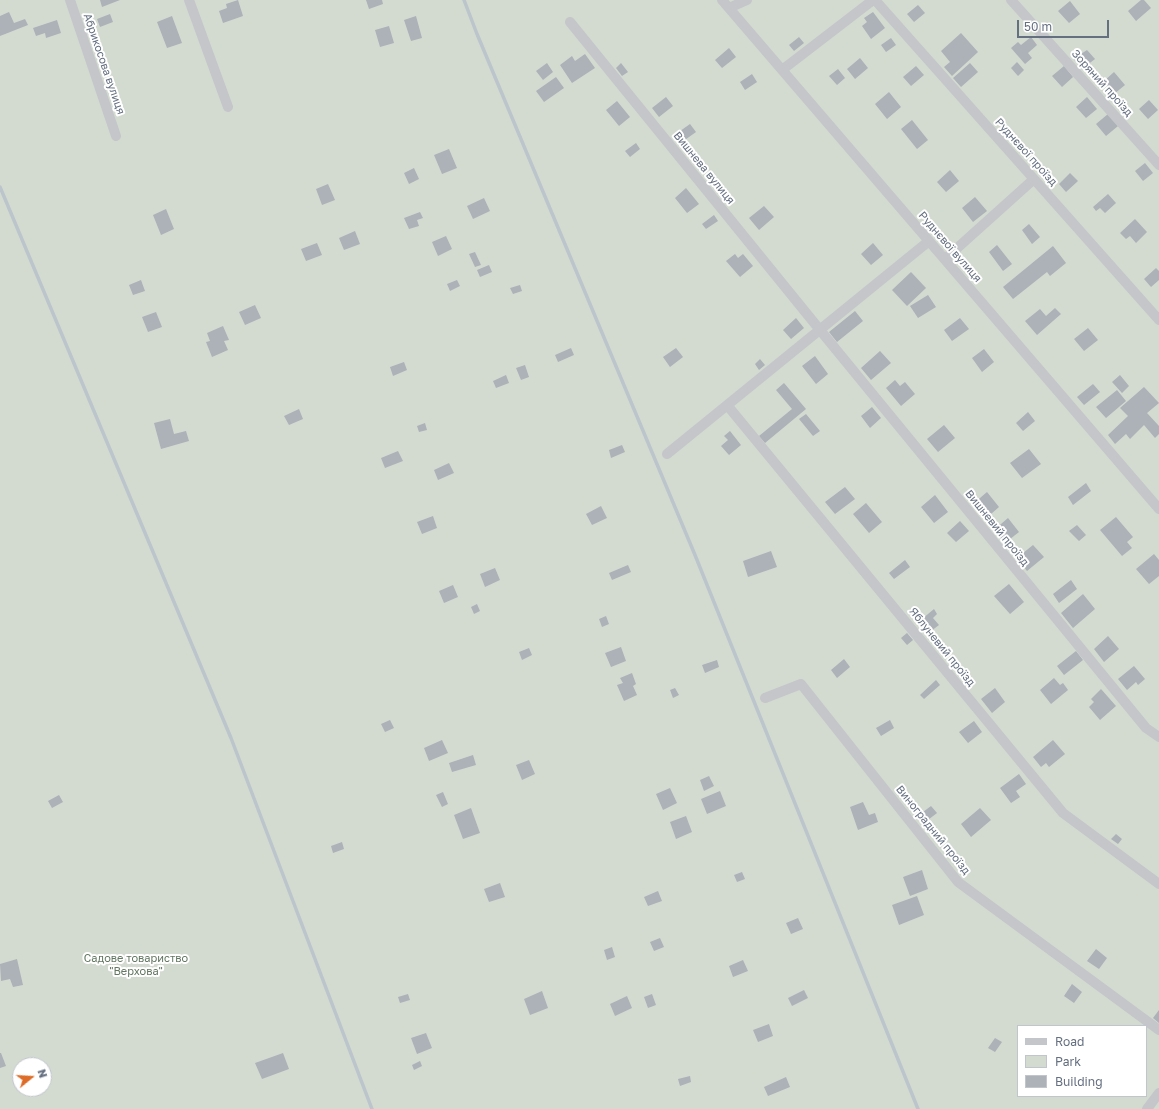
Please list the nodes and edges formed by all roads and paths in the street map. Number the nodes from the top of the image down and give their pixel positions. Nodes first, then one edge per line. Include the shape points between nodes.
1 (70, 0) edge
2 (189, 0) edge
3 (722, 0) edge
4 (747, 0) edge
5 (874, 0) edge
6 (1011, 0) edge
7 (729, 8) junction
8 (570, 22) dead end
9 (782, 70) junction
10 (228, 107) dead end
11 (116, 136) dead end
12 (1159, 165) edge
13 (1034, 179) junction
14 (929, 241) junction
15 (944, 259) junction
16 (1159, 320) edge
17 (820, 330) junction
18 (727, 405) junction
19 (667, 454) dead end
20 (1159, 509) edge
21 (765, 698) dead end
22 (1159, 737) edge
23 (1159, 884) edge
24 (1159, 1030) edge
25 (1159, 1093) edge
26 (1147, 1109) edge

1 - 11 street, Абрикосова вулиця
2 - 10 street
3 - 7 street, Руднєвої вулиця
4 - 7 street
5 - 9 street
5 - 13 street, Руднєвої проїзд
6 - 12 street, Зоряний проїзд
7 - 9 street, Руднєвої вулиця
8 - 17 street, Вишнева вулиця
9 - 14 street, Руднєвої вулиця
13 - 15 street
13 - 16 street, Руднєвої проїзд
14 - 15 street, Руднєвої вулиця
14 - 17 street
15 - 20 street, Руднєвої вулиця
17 - 18 street
17 - 22 street, Вишневий проїзд via 1146,728
18 - 19 street
18 - 23 street, Яблуневий проїзд via 1063,813
21 - 24 street, Виноградний проїзд via 801,684 958,882
25 - 26 street

